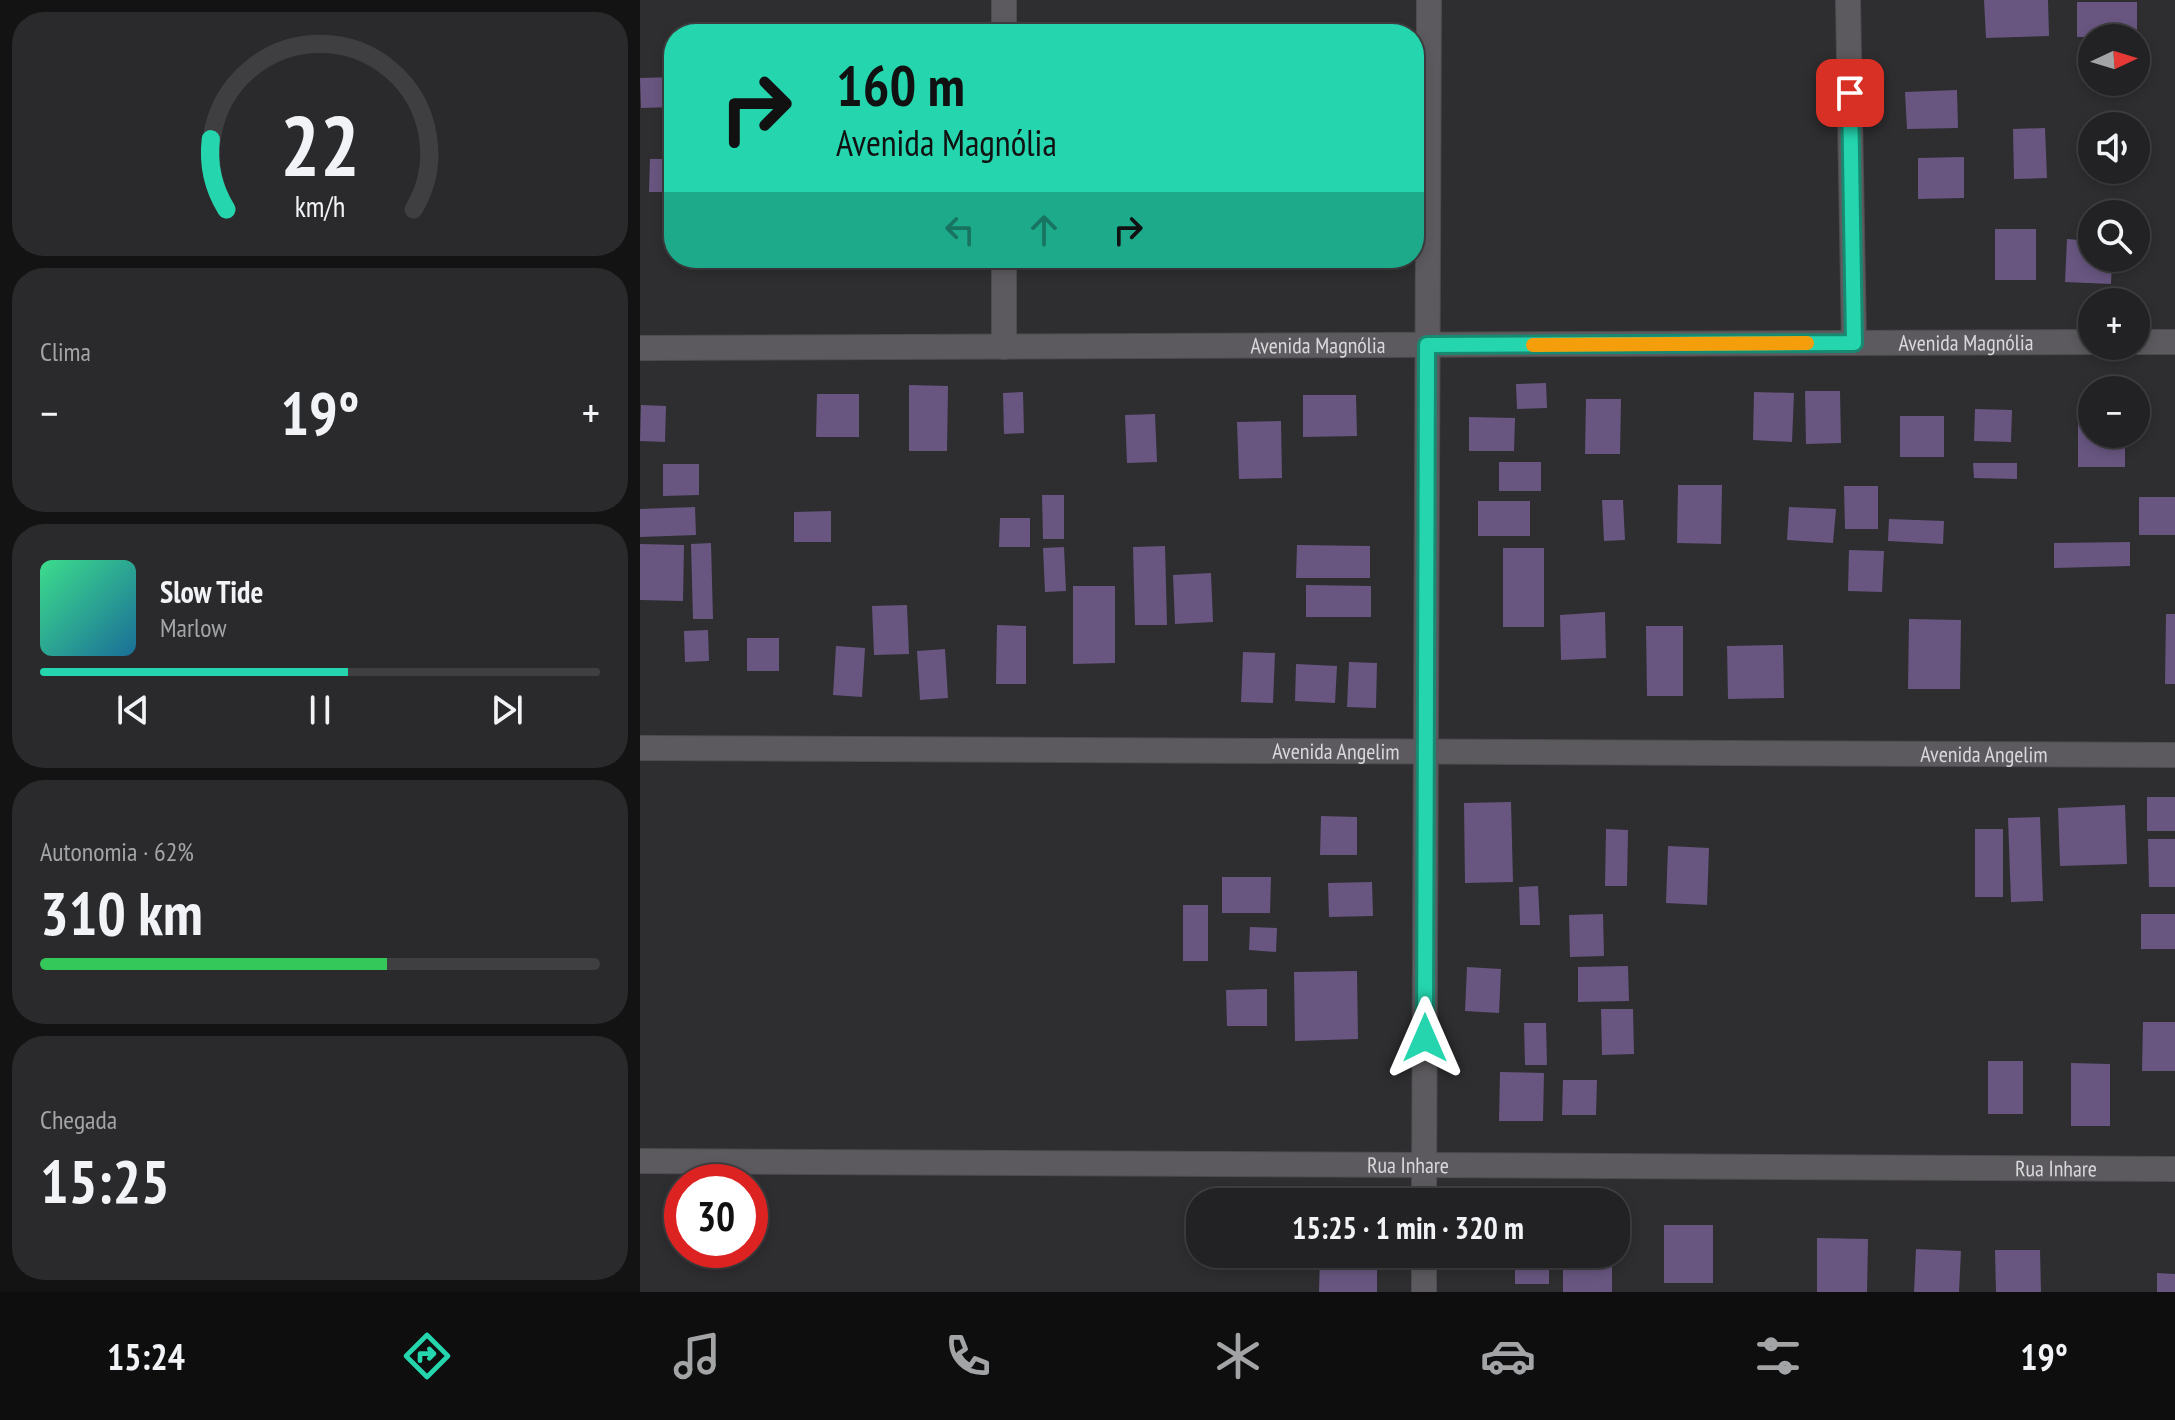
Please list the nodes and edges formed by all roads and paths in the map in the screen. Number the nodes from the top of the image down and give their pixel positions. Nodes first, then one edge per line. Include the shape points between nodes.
1 (1004, 0) edge
2 (1429, 0) edge
3 (1848, 0) edge
4 (1004, 24) edge
5 (1004, 268) edge
6 (2078, 342) edge
7 (2150, 342) edge
8 (2175, 342) edge
9 (1854, 343) junction
10 (1427, 345) junction
11 (1004, 347) junction
12 (640, 348) edge
13 (640, 748) edge
14 (1426, 752) junction
15 (2175, 755) edge
16 (640, 1161) edge
17 (1424, 1165) junction
18 (2175, 1169) edge
19 (1424, 1188) edge
20 (1424, 1268) edge
21 (1424, 1292) edge

1 - 4 street
2 - 10 street
3 - 9 street
5 - 11 street
6 - 9 street, Avenida Magnólia
7 - 8 street
9 - 10 street, Avenida Magnólia
10 - 11 street, Avenida Magnólia
10 - 14 street
11 - 12 street, Avenida Magnólia
13 - 14 street, Avenida Angelim
14 - 15 street, Avenida Angelim
14 - 17 street
16 - 17 street, Rua Inhare
17 - 18 street, Rua Inhare
17 - 19 street
20 - 21 street

